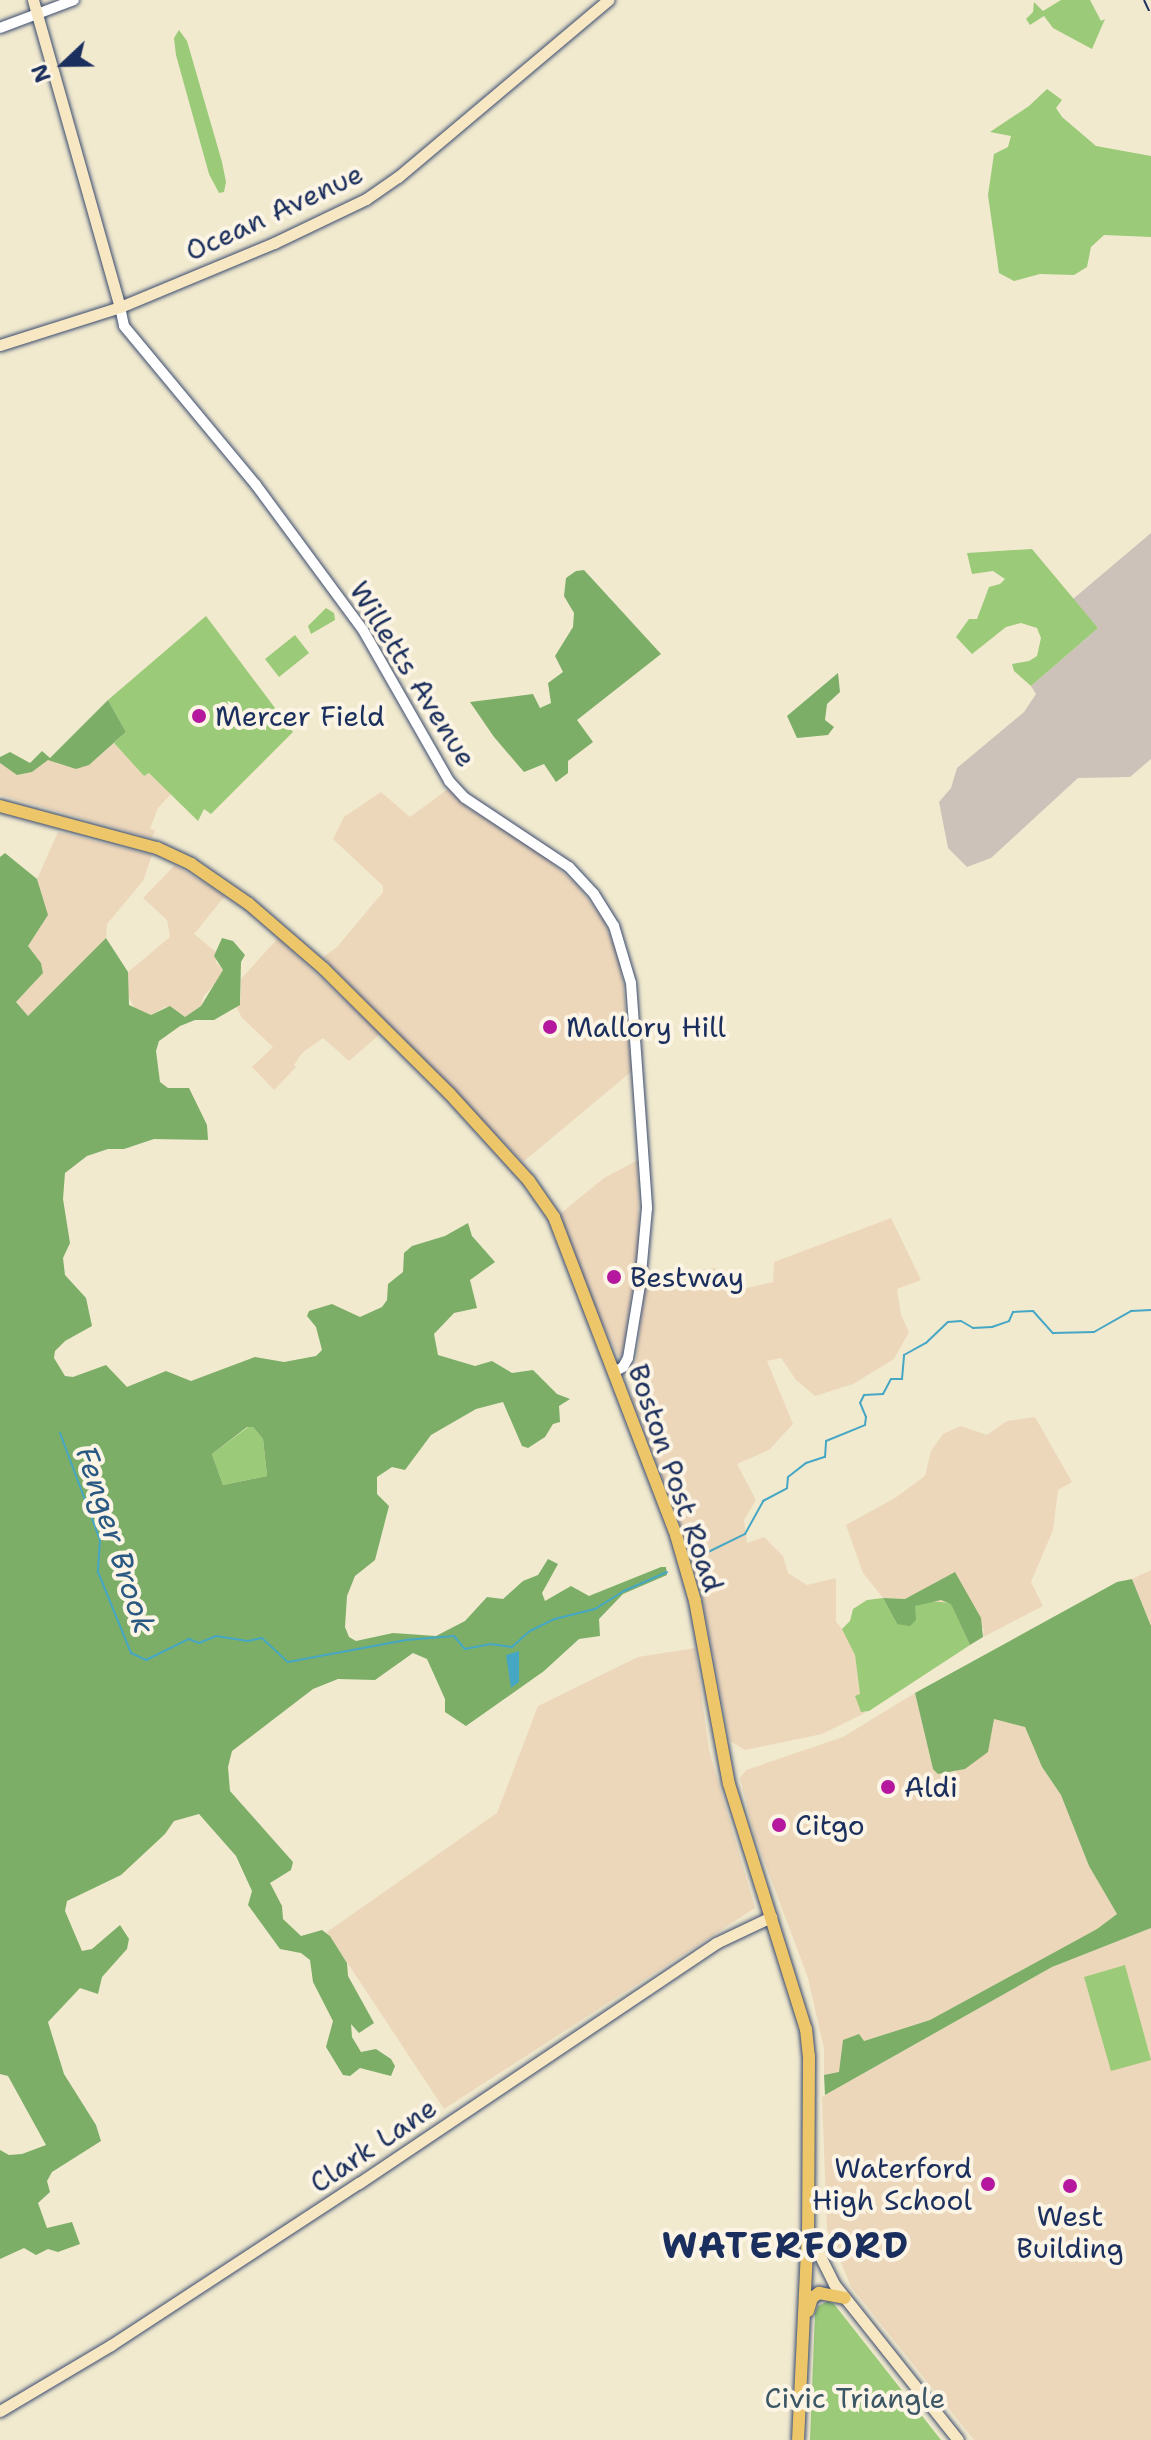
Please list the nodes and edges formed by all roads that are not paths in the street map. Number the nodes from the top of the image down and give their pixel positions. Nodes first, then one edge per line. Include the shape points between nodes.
1 (33, 0) edge
2 (74, 0) edge
3 (608, 0) edge
4 (37, 16) junction
5 (0, 28) edge
6 (120, 307) junction
7 (0, 345) edge
8 (0, 806) edge
9 (614, 1372) junction
10 (771, 1917) junction
11 (808, 2229) junction
12 (845, 2298) junction
13 (801, 2332) junction
14 (0, 2411) edge
15 (798, 2440) edge
16 (958, 2440) edge

1 - 4 main road, Willetts Avenue
2 - 4 street
3 - 6 main road, Ocean Avenue via 366,199
4 - 5 street
4 - 6 main road, Willetts Avenue
6 - 7 main road, Ocean Avenue
6 - 9 street, Willetts Avenue via 124,326 256,485 363,630 449,781 465,798 569,867 614,926 631,983 647,1208 630,1347 626,1363
8 - 9 main road, Boston Post Road via 157,848 214,879 291,938 521,1171 554,1217
9 - 10 main road, Boston Post Road via 676,1535 724,1764
10 - 11 main road, Boston Post Road via 802,2013 809,2056
10 - 14 main road, Clark Lane via 716,1943 220,2274
11 - 12 main road
11 - 13 main road, Boston Post Road
12 - 13 main road via 831,2292 815,2294
12 - 16 main road
13 - 15 main road, Boston Post Road

